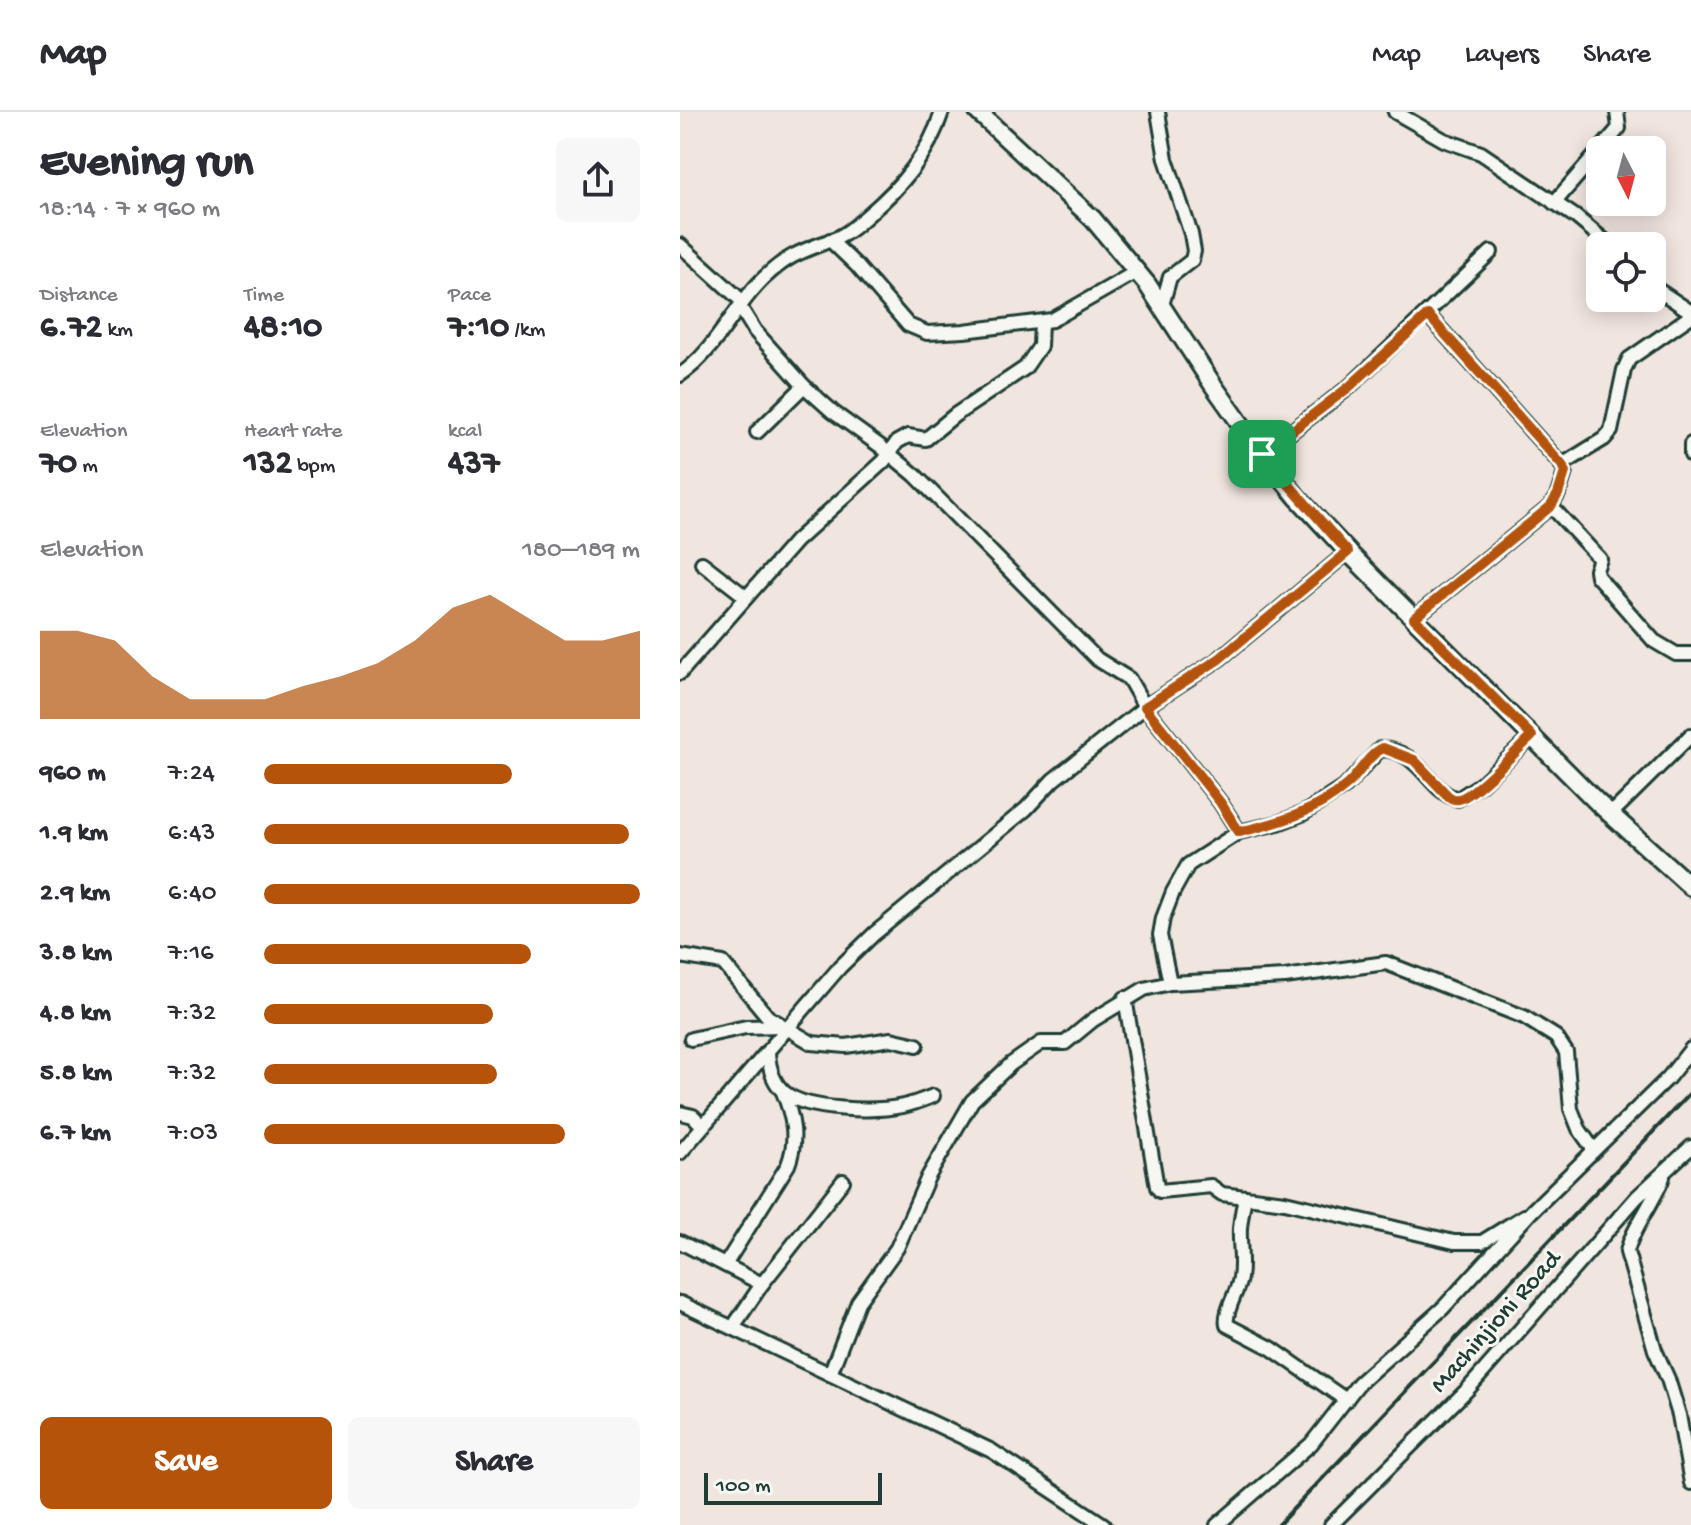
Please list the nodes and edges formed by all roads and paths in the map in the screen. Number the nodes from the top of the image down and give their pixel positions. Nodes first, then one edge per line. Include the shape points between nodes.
1 (942, 112) edge
2 (978, 112) edge
3 (1158, 112) edge
4 (1395, 112) edge
5 (1617, 112) edge
6 (1554, 203) junction
7 (1592, 232) edge
8 (830, 240) junction
9 (680, 245) edge
10 (1491, 252) dead end
11 (1136, 272) junction
12 (1666, 296) edge
13 (742, 304) junction
14 (1162, 305) junction
15 (1691, 314) edge
16 (1428, 315) junction
17 (1041, 322) junction
18 (680, 375) edge
19 (804, 386) junction
20 (757, 432) dead end
21 (1691, 444) edge
22 (890, 454) junction
23 (1262, 454) junction
24 (1691, 455) edge
25 (1562, 465) junction
26 (1551, 506) junction
27 (1348, 552) junction
28 (702, 563) dead end
29 (746, 597) junction
30 (1414, 618) junction
31 (1691, 654) edge
32 (680, 673) edge
33 (1145, 707) junction
34 (1691, 735) edge
35 (1532, 736) junction
36 (1611, 814) junction
37 (1239, 832) junction
38 (1691, 887) edge
39 (680, 956) edge
40 (1170, 983) junction
41 (1125, 998) junction
42 (784, 1027) junction
43 (691, 1039) dead end
44 (917, 1045) dead end
45 (1691, 1049) edge
46 (768, 1053) junction
47 (783, 1092) junction
48 (933, 1096) dead end
49 (680, 1113) edge
50 (703, 1126) junction
51 (1691, 1147) edge
52 (1594, 1150) junction
53 (680, 1153) edge
54 (1664, 1175) junction
55 (843, 1181) dead end
56 (1245, 1197) junction
57 (1532, 1211) junction
58 (680, 1242) edge
59 (725, 1265) junction
60 (762, 1284) junction
61 (680, 1303) edge
62 (733, 1327) junction
63 (830, 1374) junction
64 (1346, 1400) junction
65 (1691, 1482) edge
66 (1104, 1525) edge
67 (1217, 1525) edge
68 (1331, 1525) edge

1 - 8 street via 928,149 909,175 847,233
2 - 11 street via 1093,219
3 - 14 street via 1166,159 1194,251 1192,260 1170,277
4 - 6 street via 1444,140 1481,153
5 - 6 street via 1617,130
6 - 7 street
8 - 13 street via 791,256
8 - 17 street via 919,332
9 - 13 street
10 - 16 street
11 - 14 street
11 - 17 street via 1075,309
12 - 15 street
13 - 18 street
13 - 19 street via 755,331
14 - 23 street
15 - 25 street via 1629,359 1611,431
16 - 23 street via 1349,387
16 - 25 street
17 - 22 street via 1040,346 1025,368 926,439 901,438
19 - 20 street
19 - 22 street
21 - 24 street
22 - 29 street via 813,523
22 - 33 street via 1097,659 1129,679
23 - 27 street
25 - 26 street via 1563,482
26 - 30 street
26 - 31 street via 1600,559 1597,576 1654,641 1673,653
27 - 30 street
27 - 33 street via 1219,659
28 - 29 street
29 - 32 street
30 - 35 street
33 - 37 street
33 - 42 street via 874,934
34 - 36 street
35 - 36 street
35 - 37 street via 1461,798 1447,795 1409,757 1383,748 1346,786 1304,813
36 - 38 street
37 - 40 street via 1188,865 1173,892 1160,935
39 - 42 street via 723,963 751,999
40 - 41 street
40 - 52 street via 1285,977 1378,962 1466,993 1524,1017 1562,1044 1571,1109
41 - 56 street via 1158,1189 1211,1186 1222,1194
41 - 63 street via 1065,1043 1041,1043 972,1101 928,1177 897,1248 858,1302
42 - 43 street via 737,1028
42 - 44 street via 812,1043 833,1046 891,1039
42 - 46 street
45 - 52 street
46 - 47 street
46 - 50 street
47 - 48 street via 812,1103 867,1109 902,1107
47 - 59 street via 793,1122 793,1152
49 - 50 street
50 - 53 street
51 - 54 street, Machinjioni Road
52 - 57 street
54 - 65 street via 1627,1252 1679,1415
54 - 68 street, Machinjioni Road via 1637,1197 1468,1389
55 - 60 street
56 - 57 street via 1474,1244
56 - 64 street via 1240,1279 1227,1325 1271,1348
57 - 64 street via 1443,1308
58 - 59 street
59 - 60 street
60 - 62 street
61 - 62 street
62 - 63 street
63 - 66 street via 992,1451
64 - 67 street via 1311,1444

